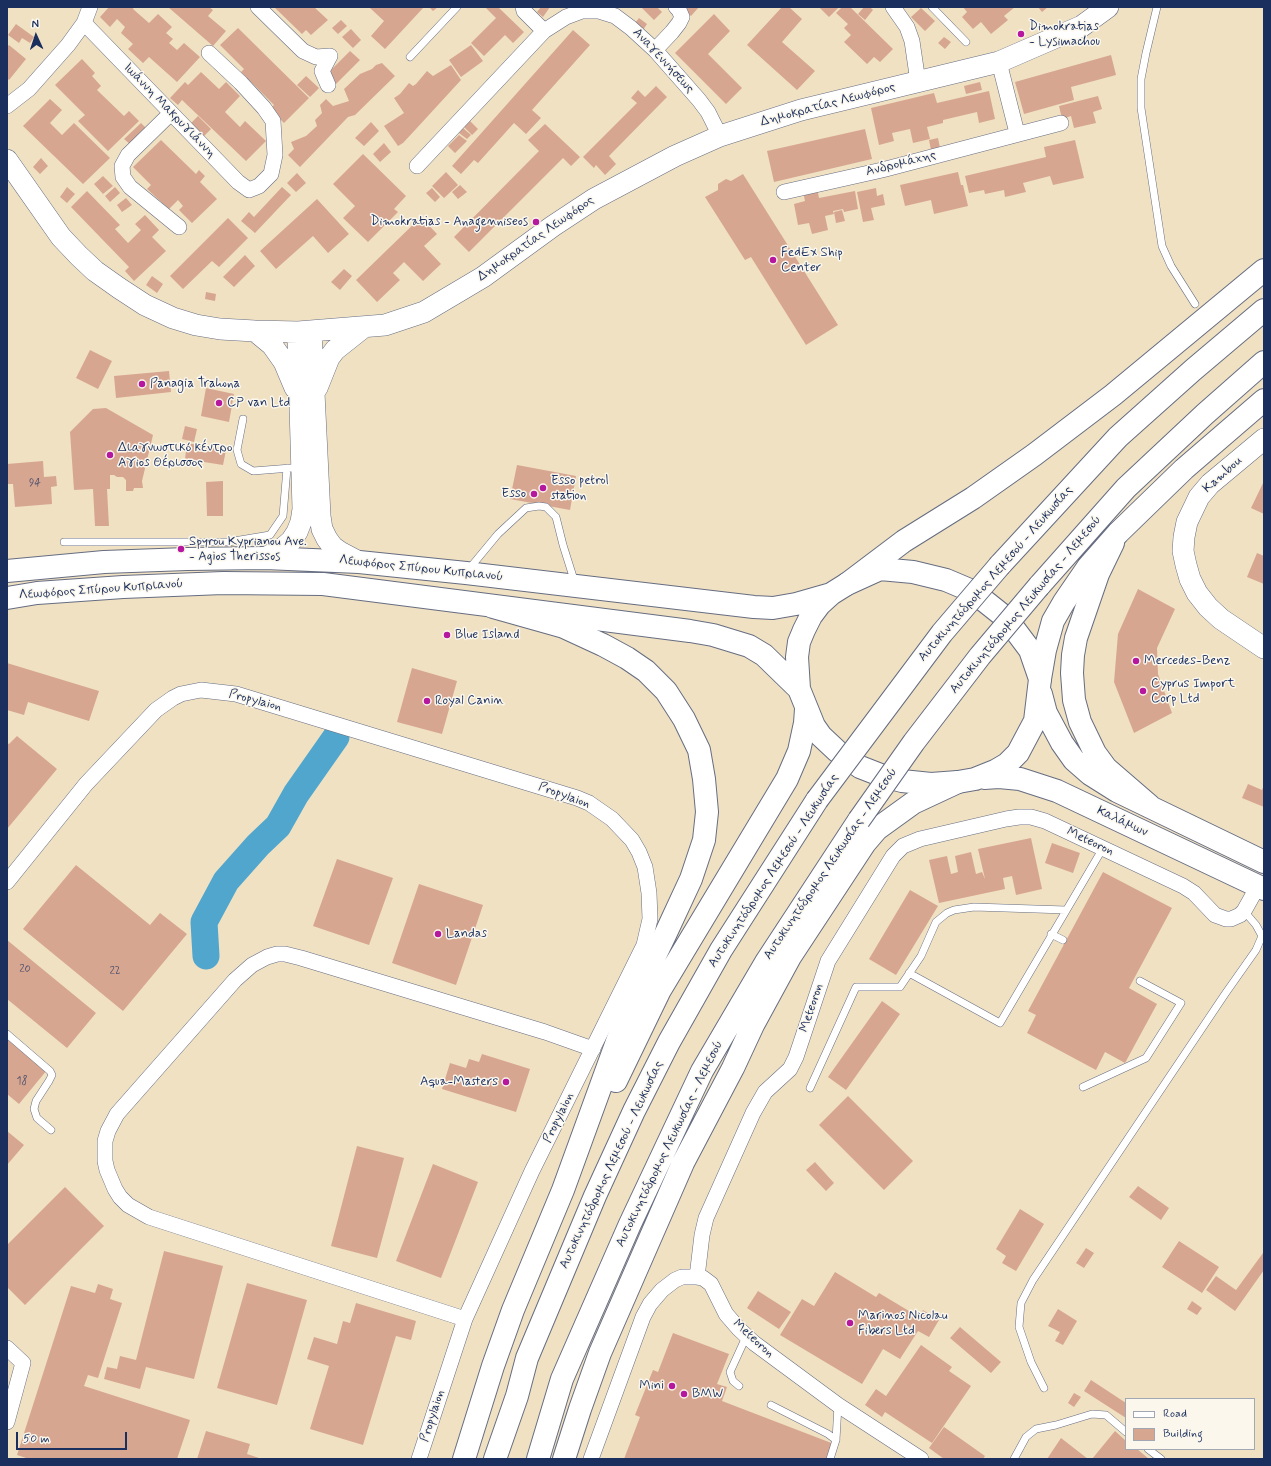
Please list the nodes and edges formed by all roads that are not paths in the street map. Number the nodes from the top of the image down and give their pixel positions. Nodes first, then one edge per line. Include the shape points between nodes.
1 (90, 7) edge
2 (258, 7) edge
3 (457, 7) edge
4 (523, 7) edge
5 (676, 7) edge
6 (893, 7) edge
7 (932, 7) edge
8 (1108, 7) edge
9 (1158, 7) edge
10 (84, 23) junction
11 (544, 31) junction
12 (966, 42) dead end
13 (655, 50) junction
14 (209, 53) dead end
15 (410, 57) dead end
16 (999, 62) junction
17 (918, 82) junction
18 (328, 86) dead end
19 (7, 106) edge
20 (171, 113) junction
21 (1061, 123) dead end
22 (1017, 133) junction
23 (720, 136) junction
24 (7, 160) edge
25 (417, 166) dead end
26 (784, 192) dead end
27 (179, 227) dead end
28 (1264, 270) edge
29 (1195, 304) dead end
30 (1264, 310) edge
31 (364, 327) junction
32 (255, 331) junction
33 (305, 331) junction
34 (1264, 362) edge
35 (307, 397) junction
36 (1264, 400) edge
37 (243, 419) dead end
38 (1264, 439) edge
39 (294, 468) junction
40 (1118, 533) junction
41 (64, 542) dead end
42 (265, 558) junction
43 (359, 562) junction
44 (7, 571) edge
45 (466, 573) junction
46 (576, 585) junction
47 (839, 589) junction
48 (7, 598) edge
49 (493, 607) junction
50 (1264, 648) edge
51 (1040, 685) junction
52 (799, 689) junction
53 (806, 709) junction
54 (966, 780) junction
55 (1150, 806) junction
56 (1103, 848) junction
57 (1264, 862) edge
58 (7, 882) edge
59 (1261, 887) edge
60 (1066, 910) junction
61 (1244, 911) junction
62 (1052, 934) junction
63 (1263, 936) edge
64 (1063, 940) dead end
65 (909, 973) junction
66 (1140, 981) dead end
67 (7, 1034) edge
68 (593, 1049) junction
69 (1082, 1087) dead end
70 (810, 1088) dead end
71 (51, 1130) dead end
72 (563, 1190) junction
73 (698, 1277) junction
74 (465, 1319) junction
75 (746, 1337) junction
76 (7, 1348) edge
77 (738, 1386) dead end
78 (1044, 1388) dead end
79 (838, 1404) junction
80 (771, 1405) dead end
81 (7, 1422) edge
82 (1125, 1431) edge
83 (836, 1440) junction
84 (1149, 1450) edge
85 (419, 1459) edge
86 (464, 1459) edge
87 (495, 1459) edge
88 (538, 1459) edge
89 (564, 1459) edge
90 (591, 1459) edge
91 (830, 1459) edge
92 (921, 1459) edge
93 (1014, 1459) edge
94 (1160, 1459) edge

1 - 10 street
2 - 18 street via 303,51 316,57 330,56 322,71
3 - 15 lane
4 - 11 street
5 - 13 street via 682,17
6 - 17 street via 907,27 912,41
7 - 12 lane
8 - 16 street, Δημοκρατίας Λεωφόρος via 1082,26
9 - 29 lane via 1141,79 1141,108 1162,246 1171,266
10 - 19 street via 29,89
10 - 20 street, Ιωάννη Μακρυγιάννη
11 - 13 street, Αναγεννήσεως via 566,16 582,11 599,11 615,16
11 - 25 street, Αναγεννήσεως
13 - 23 street, Αναγεννήσεως via 708,112
14 - 20 street, Ιωάννη Μακρυγιάννη via 241,83 273,122 275,155 271,174 259,186 249,190 242,186
16 - 17 street, Δημοκρατίας Λεωφόρος
16 - 22 street
17 - 23 street, Δημοκρατίας Λεωφόρος via 801,110
20 - 27 street via 128,155 122,166 123,177 130,187
21 - 22 street, Ανδρομάχης
22 - 26 street, Ανδρομάχης via 882,170
23 - 31 street, Δημοκρατίας Λεωφόρος via 675,156 594,199 483,278 424,312 385,325
24 - 32 street, Δημοκρατίας Λεωφόρος via 67,244 95,271 119,288 173,318 220,329
28 - 47 main road via 1113,395 1034,455 973,498 904,541
30 - 87 main road, Αυτοκινητόδρομος Λεμεσού - Λευκωσίας, bridge via 1118,437 1000,565 942,634 817,800 721,950 669,1042 634,1111 533,1344
31 - 33 street, Δημοκρατίας Λεωφόρος
31 - 35 street via 335,350
32 - 33 street, Δημοκρατίας Λεωφόρος
32 - 35 street via 272,345
33 - 35 street
34 - 88 main road, Αυτοκινητόδρομος Λευκωσίας - Λεμεσού, bridge via 1126,488 1039,586 980,656 914,742 859,820 766,962 702,1071 630,1224 562,1379
35 - 39 street
35 - 43 street via 322,529 333,547
36 - 40 main road via 1184,469
37 - 39 lane via 237,450 241,464 253,471
38 - 50 street, Kambou via 1210,484 1199,497 1187,522 1184,537 1186,565 1197,593 1221,619
39 - 41 lane via 283,516 270,535 228,542
39 - 42 street via 303,509 301,522 291,541
40 - 51 main road via 1088,567 1053,621
40 - 55 main road via 1098,574 1076,638 1072,687 1080,722 1095,753 1106,768
42 - 43 main road, Λεωφόρος Σπύρου Κυπριανού
42 - 44 main road, Λεωφόρος Σπύρου Κυπριανού via 104,562
43 - 45 main road, Λεωφόρος Σπύρου Κυπριανού
45 - 46 main road, Λεωφόρος Σπύρου Κυπριανού
45 - 46 lane via 498,534 526,508 539,506 546,507 556,517
46 - 47 main road, Λεωφόρος Σπύρου Κυπριανού via 773,608 796,604
47 - 51 main road, Καλάμων via 880,569 913,572 946,580 972,591 1006,618 1018,633 1030,650
47 - 52 main road via 820,604 811,616 799,642
48 - 49 main road, Λεωφόρος Σπύρου Κυπριανού via 37,593 223,582 323,584
49 - 52 main road, Λεωφόρος Σπύρου Κυπριανού via 690,631 728,639 749,646 764,655
49 - 72 main road via 564,627 603,645 646,671 666,691 684,719 698,750 704,779 707,812 704,840 691,879 627,1014
51 - 54 main road via 1035,721 1018,752 1007,764 995,771
51 - 55 main road, Καλάμων via 1052,727 1074,760 1097,778
52 - 53 main road, Καλάμων
53 - 54 main road, Καλάμων via 821,736 860,767 902,781 932,784
53 - 72 main road via 799,751 787,779 660,990
54 - 59 main road, Καλάμων via 999,777 1020,779 1057,791
54 - 89 main road via 913,803 877,829 865,842 790,957 683,1163 600,1353
55 - 57 main road, Καλάμων
56 - 60 lane
56 - 61 street, Meteoron via 1188,889 1220,918 1231,919
56 - 73 street, Meteoron via 1045,821 1019,817 920,839 909,843 893,856 828,961 790,1069 766,1092 753,1113 706,1218
58 - 68 street, Propylaion via 86,784 156,710 173,698 191,692 236,694 577,798 612,819 632,840 639,852 649,893 650,919 644,945
59 - 61 street
60 - 62 lane
60 - 65 lane via 974,907 954,910 936,922 921,956
61 - 63 lane
62 - 64 lane
62 - 65 lane via 1000,1023
63 - 78 lane via 1033,1280 1021,1303 1019,1326 1030,1362
65 - 70 lane via 900,987 856,987
66 - 69 lane via 1180,1002 1146,1058
67 - 71 lane via 50,1071 52,1076 36,1101 34,1109 37,1118
68 - 74 street, Propylaion via 532,1171
68 - 74 street via 301,958 277,954 252,965 235,980 117,1114 108,1131 105,1160 113,1185 120,1197 149,1217
72 - 86 main road via 513,1310
73 - 75 street, Meteoron via 711,1284 726,1314
73 - 90 street via 682,1277 675,1280 650,1304
74 - 85 street, Propylaion
75 - 77 lane via 730,1372
75 - 79 street, Meteoron
76 - 81 street via 23,1363
79 - 83 lane
79 - 92 street, Meteoron
80 - 83 lane
82 - 93 lane via 1106,1415 1092,1414 1056,1426 1036,1429 1026,1437
83 - 91 lane
84 - 94 lane

